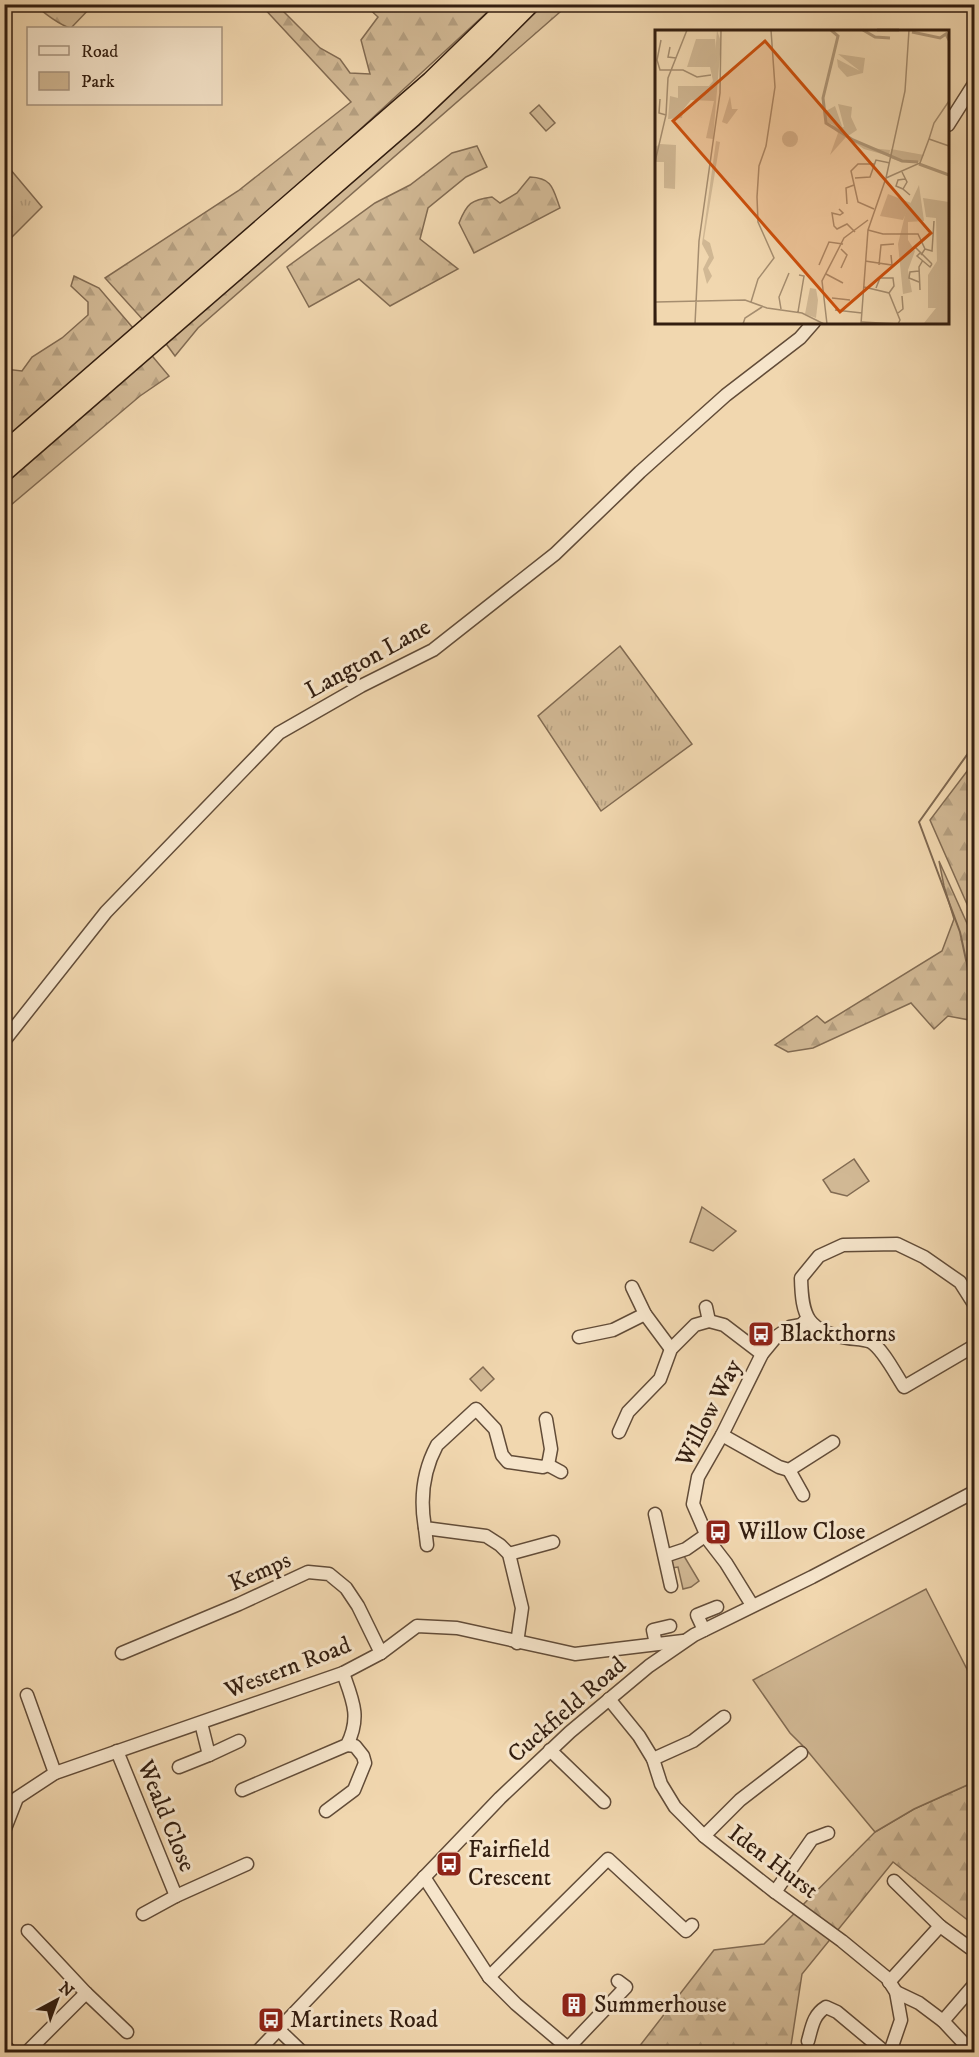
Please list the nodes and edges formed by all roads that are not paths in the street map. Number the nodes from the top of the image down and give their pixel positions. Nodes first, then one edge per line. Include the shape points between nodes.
1 (510, 4) edge
2 (530, 4) edge
3 (975, 84) edge
4 (949, 124) edge
5 (812, 324) edge
6 (4, 452) edge
7 (4, 472) edge
8 (4, 1041) edge
9 (632, 1287) dead end
10 (975, 1304) edge
11 (706, 1307) dead end
12 (645, 1314) junction
13 (807, 1319) junction
14 (709, 1321) junction
15 (579, 1337) dead end
16 (975, 1346) edge
17 (671, 1349) junction
18 (762, 1354) junction
19 (544, 1422) dead end
20 (619, 1432) dead end
21 (722, 1435) junction
22 (834, 1441) dead end
23 (548, 1465) junction
24 (789, 1470) junction
25 (561, 1472) dead end
26 (975, 1492) edge
27 (803, 1495) dead end
28 (655, 1514) dead end
29 (425, 1528) junction
30 (706, 1535) junction
31 (553, 1542) dead end
32 (428, 1545) dead end
33 (509, 1554) junction
34 (664, 1556) junction
35 (671, 1586) dead end
36 (752, 1605) junction
37 (717, 1607) dead end
38 (670, 1626) dead end
39 (704, 1630) junction
40 (683, 1641) junction
41 (517, 1642) junction
42 (656, 1644) junction
43 (122, 1653) dead end
44 (381, 1653) junction
45 (343, 1673) junction
46 (27, 1695) dead end
47 (609, 1699) junction
48 (724, 1717) dead end
49 (201, 1723) junction
50 (239, 1741) dead end
51 (347, 1745) junction
52 (550, 1750) junction
53 (117, 1751) junction
54 (801, 1753) dead end
55 (209, 1755) junction
56 (653, 1759) junction
57 (179, 1767) dead end
58 (55, 1773) junction
59 (242, 1790) dead end
60 (603, 1802) dead end
61 (326, 1811) dead end
62 (4, 1831) edge
63 (828, 1833) dead end
64 (704, 1836) junction
65 (247, 1864) dead end
66 (424, 1877) junction
67 (894, 1881) dead end
68 (775, 1892) junction
69 (176, 1896) junction
70 (143, 1914) dead end
71 (692, 1925) dead end
72 (940, 1926) junction
73 (28, 1931) dead end
74 (970, 1948) dead end
75 (489, 1977) junction
76 (618, 1981) dead end
77 (975, 1985) edge
78 (892, 1987) junction
79 (86, 1993) junction
80 (943, 2021) junction
81 (279, 2030) junction
82 (127, 2032) dead end
83 (808, 2041) dead end
84 (4, 2045) edge
85 (11, 2052) edge
86 (27, 2052) edge
87 (257, 2052) edge
88 (302, 2052) edge
89 (885, 2052) edge
90 (890, 2052) edge
91 (972, 2052) edge

1 - 6 highway via 431,81
2 - 7 highway via 412,118
3 - 4 street
5 - 8 street, Langton Lane via 800,338 726,395 555,554 433,650 279,733 106,912
9 - 12 street
10 - 13 street via 960,1281 897,1244 843,1245 819,1257 801,1278 801,1299
11 - 14 street
12 - 15 street via 613,1330
12 - 17 street
13 - 16 street via 831,1335 870,1341 904,1387
13 - 18 street, Willow Way via 776,1337
14 - 17 street via 695,1325
14 - 18 street via 724,1325
17 - 20 street via 660,1379 628,1412
18 - 21 street, Willow Way
19 - 23 street via 551,1449
21 - 24 street
21 - 30 street, Willow Way via 698,1477 693,1504
22 - 24 street
23 - 25 street
23 - 29 street via 508,1462 502,1455 495,1429 479,1406 442,1439 433,1453 422,1493
24 - 27 street
26 - 36 street, Cuckfield Road
28 - 34 street
29 - 32 street
29 - 33 street via 486,1536
30 - 34 street via 686,1549
30 - 36 street, Willow Way
31 - 33 street
33 - 41 street via 522,1608
34 - 35 street
36 - 39 street, Cuckfield Road
37 - 39 street via 697,1615
38 - 42 street via 653,1630
39 - 40 street, Cuckfield Road
40 - 42 street, Western Road
40 - 47 street, Cuckfield Road
41 - 42 street, Western Road via 575,1654
41 - 44 street, Western Road via 457,1628 417,1626
43 - 44 street, Kemps via 308,1572 329,1574 346,1588
44 - 45 street, Western Road
45 - 49 street, Western Road
45 - 51 street via 355,1707 354,1731
46 - 58 street
47 - 52 street, Cuckfield Road
47 - 56 street, Iden Hurst
48 - 56 street via 693,1741
49 - 53 street, Western Road
49 - 55 street
50 - 55 street
51 - 59 street
51 - 61 street via 355,1746 365,1763 354,1790
52 - 60 street
52 - 66 street, Cuckfield Road
53 - 58 street, Western Road
53 - 69 street, Weald Close
54 - 64 street via 740,1800
55 - 57 street
56 - 64 street, Iden Hurst via 661,1784 675,1807
58 - 62 street, Western Road via 17,1798
63 - 68 street via 812,1839
64 - 68 street, Iden Hurst
65 - 69 street
66 - 75 street
66 - 81 street, Cuckfield Road
67 - 72 street
68 - 78 street, Iden Hurst via 887,1978
69 - 70 street
71 - 75 street via 686,1931 608,1859
72 - 74 street
72 - 78 street
73 - 79 street
75 - 76 street via 568,2048 626,1987
77 - 80 street
78 - 80 street, Iden Hurst
78 - 90 street via 901,2020
79 - 82 street
79 - 86 street
80 - 91 street, Iden Hurst
81 - 87 street, Cuckfield Road
81 - 88 street
83 - 89 street via 814,2019 826,2007
84 - 85 street

